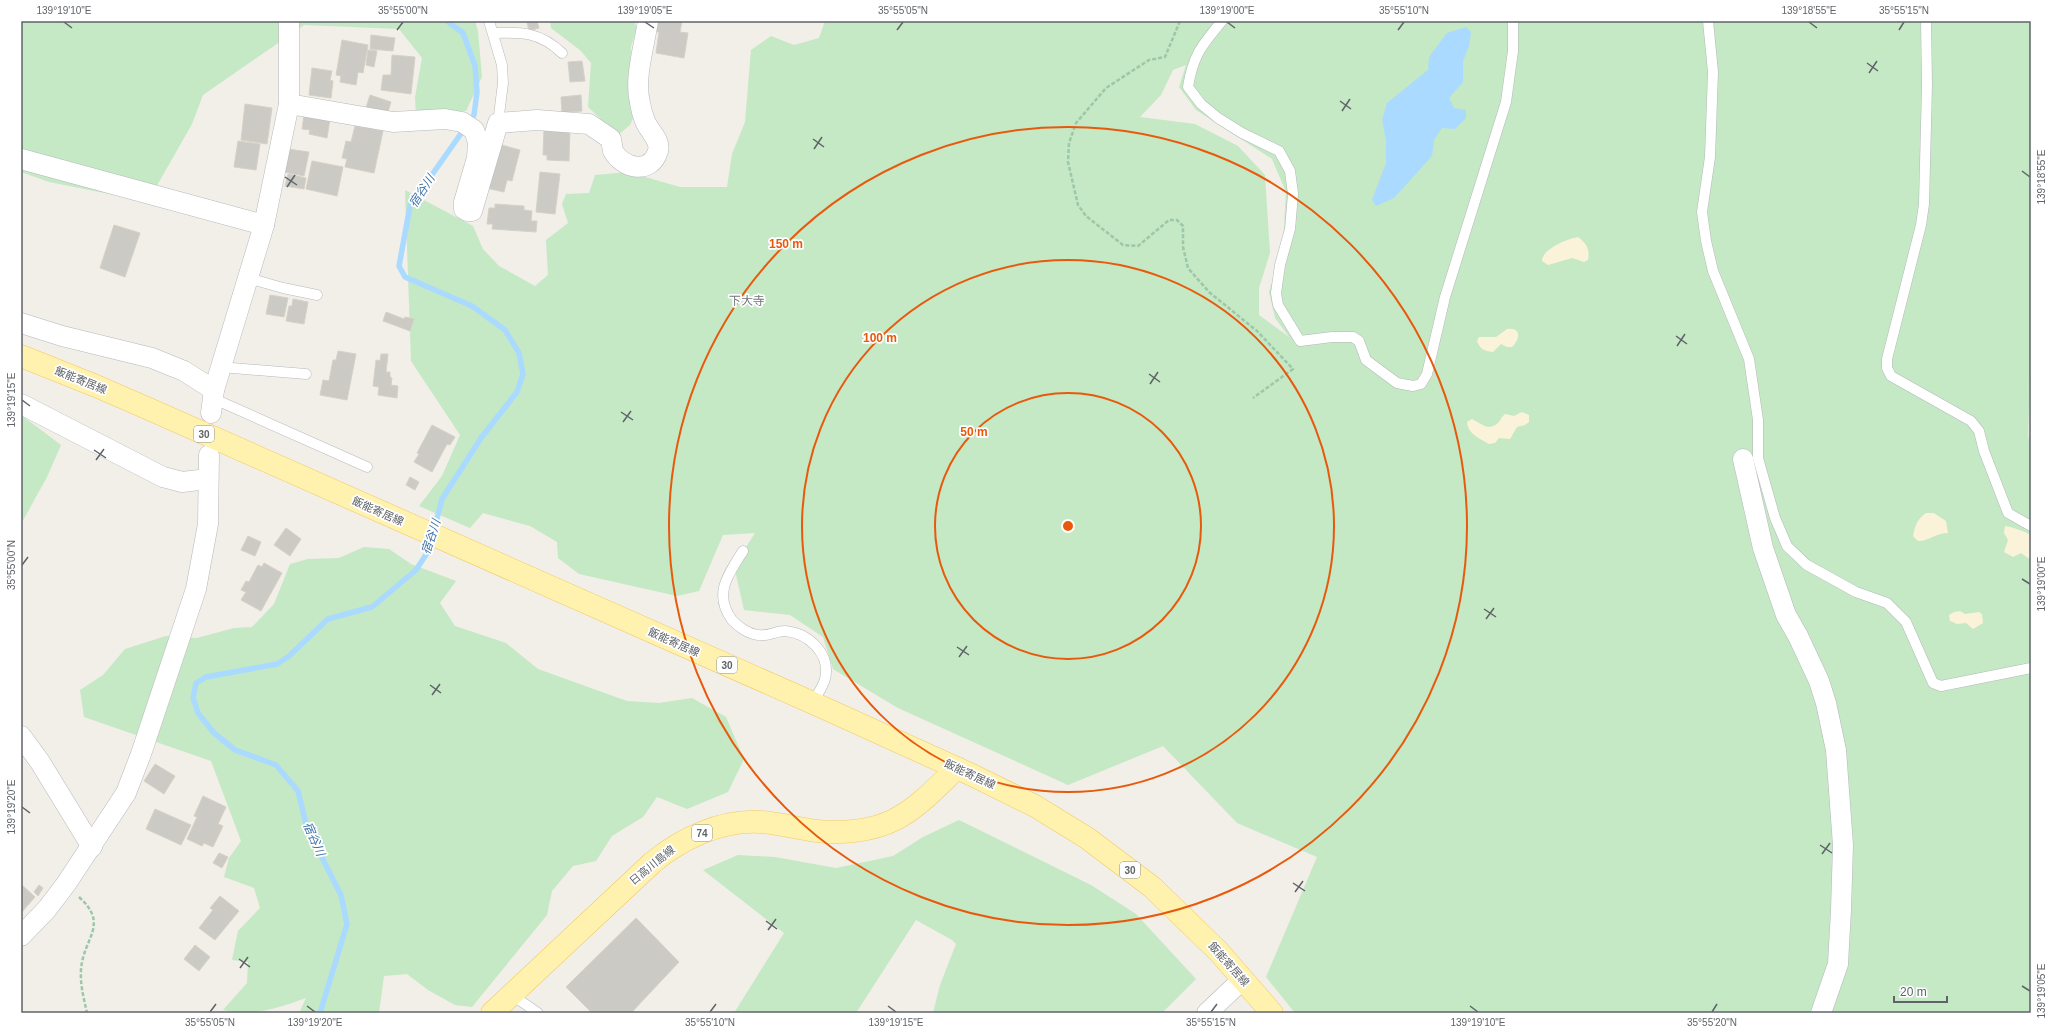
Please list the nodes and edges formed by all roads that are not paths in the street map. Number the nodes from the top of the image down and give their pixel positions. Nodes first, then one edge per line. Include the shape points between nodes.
1 (289, 21) edge
2 (489, 21) edge
3 (648, 21) edge
4 (1222, 21) edge
5 (1514, 21) edge
6 (1708, 21) edge
7 (1926, 21) edge
8 (493, 33) junction
9 (562, 53) dead end
10 (289, 104) junction
11 (498, 123) junction
12 (21, 159) edge
13 (264, 225) junction
14 (248, 278) junction
15 (317, 295) dead end
16 (21, 323) edge
17 (21, 356) edge
18 (220, 367) junction
19 (306, 374) dead end
20 (212, 400) junction
21 (21, 404) edge
22 (209, 455) dead end
23 (1743, 459) dead end
24 (367, 467) dead end
25 (208, 479) junction
26 (2031, 526) edge
27 (743, 551) dead end
28 (2031, 668) edge
29 (813, 703) junction
30 (21, 736) edge
31 (957, 768) junction
32 (92, 847) junction
33 (21, 936) edge
34 (1243, 979) junction
35 (512, 995) junction
36 (492, 1013) edge
37 (538, 1013) edge
38 (1207, 1013) edge
39 (1272, 1013) edge
40 (1822, 1013) edge

1 - 10 street
2 - 8 lane
3 - 11 street via 639,76 639,101 645,122 657,140 658,151 647,166 634,168 621,161 613,151 611,139 589,124 537,120
4 - 5 lane via 1201,47 1192,66 1188,87 1201,104 1218,118 1279,152 1290,171 1293,194 1290,229 1279,272 1276,293 1278,305 1300,341 1353,337 1359,341 1366,360 1397,383 1413,386 1421,384 1427,374 1445,297 1506,102
6 - 28 lane via 1713,72 1710,157 1702,212 1706,241 1712,272 1749,359 1758,420 1758,458 1775,518 1787,546 1807,565 1856,592 1887,604 1896,612 1906,622 1933,683 1941,686
7 - 26 lane via 1924,204 1887,368 1891,376 1971,421 1979,431 2008,513
8 - 9 lane via 534,35 551,42
8 - 11 lane via 502,65 503,83
10 - 11 street via 393,122 445,119 462,122 474,130 478,142 477,158 464,202 464,209 468,212 472,211 475,204
10 - 13 street
12 - 13 street
13 - 14 street
14 - 15 lane
14 - 18 street
16 - 20 street via 152,358 184,371
17 - 29 main road, 飯能寄居線 / 30 via 96,386
18 - 19 lane
18 - 20 street
20 - 24 lane
21 - 25 street via 163,477 182,482
22 - 25 street
23 - 40 street via 1763,548 1786,615 1821,689 1836,750 1843,845 1841,910 1838,964
25 - 32 street via 208,524 196,589 126,793
27 - 29 lane via 727,576 723,590 723,603 727,613 740,627 758,636 783,631 799,634 811,640 821,651 825,664 825,678
29 - 31 main road, 飯能寄居線 / 30
30 - 32 street
31 - 34 main road, 飯能寄居線 / 30 via 1035,806 1112,856 1152,887 1194,926
31 - 35 main road, 日高川島線 / 74 via 910,811 893,821 870,828 834,832 765,822 741,823 703,832 686,840 652,862
32 - 33 street via 47,909
34 - 38 street
34 - 39 main road, 飯能寄居線 / 30
35 - 36 main road, 日高川島線 / 74
35 - 37 lane

